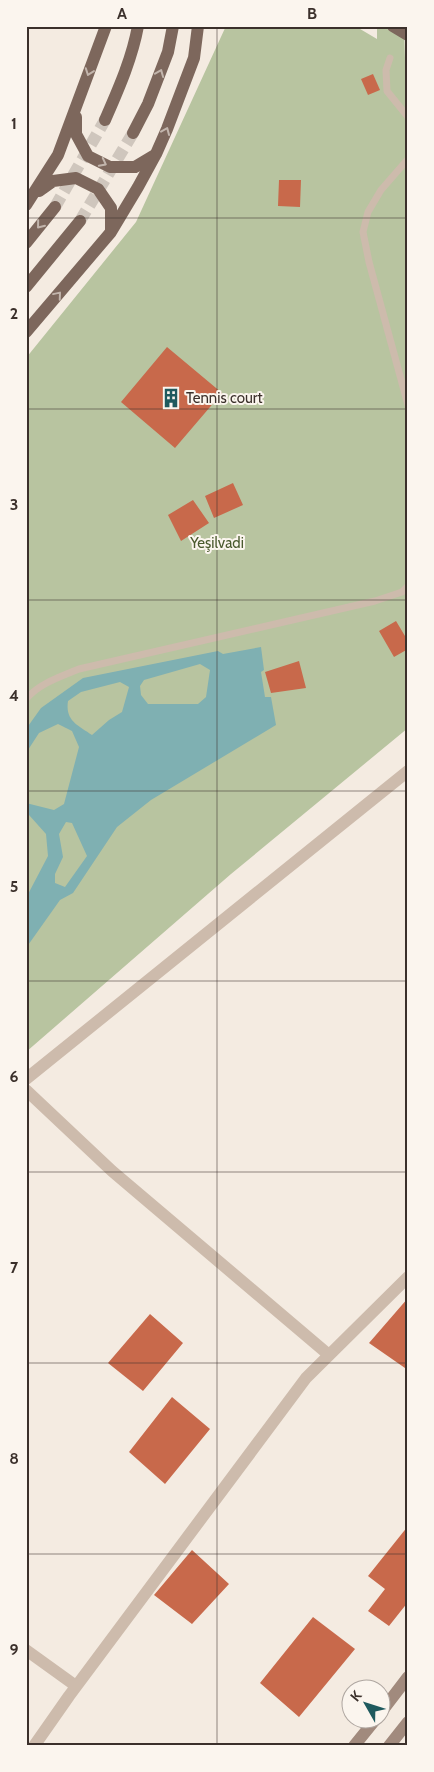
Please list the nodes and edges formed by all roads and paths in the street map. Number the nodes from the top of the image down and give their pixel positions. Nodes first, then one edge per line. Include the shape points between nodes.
1 (106, 26) edge
2 (138, 26) edge
3 (172, 26) edge
4 (198, 26) edge
5 (393, 26) edge
6 (408, 35) edge
7 (390, 58) dead end
8 (76, 109) junction
9 (408, 117) edge
10 (105, 120) tunnel mouth
11 (133, 134) tunnel mouth
12 (156, 154) junction
13 (408, 159) edge
14 (30, 200) edge
15 (55, 207) tunnel mouth
16 (80, 221) tunnel mouth
17 (111, 232) junction
18 (26, 242) edge
19 (26, 287) edge
20 (26, 332) edge
21 (408, 405) edge
22 (408, 586) edge
23 (26, 699) edge
24 (408, 771) edge
25 (26, 1079) edge
26 (26, 1090) edge
27 (408, 1277) edge
28 (329, 1355) junction
29 (26, 1650) edge
30 (408, 1677) edge
31 (76, 1686) junction
32 (392, 1698) edge
33 (408, 1722) edge
34 (367, 1730) edge
35 (34, 1746) edge
36 (354, 1746) edge
37 (389, 1746) edge

1 -> 8 main road
2 - 10 main road via 121,82
11 -> 3 main road via 168,52
12 -> 4 main road via 194,58
5 - 6 main road
7 - 9 lane via 386,70 388,91
8 -> 12 main road via 76,134 88,156 110,167 135,167
8 - 14 main road via 58,155
12 - 17 main road
13 - 21 lane via 381,190 368,212 363,232
14 - 17 main road via 53,181 76,178 98,188 111,208
15 -> 18 main road
16 - 19 main road
20 -> 17 main road
22 - 23 lane via 402,592 375,601 79,669 47,682
24 - 25 street
26 - 28 street via 112,1171
27 - 28 street
28 - 31 street via 306,1378
29 - 31 street
30 - 32 main road
31 - 35 street
33 - 37 main road
34 - 36 main road

